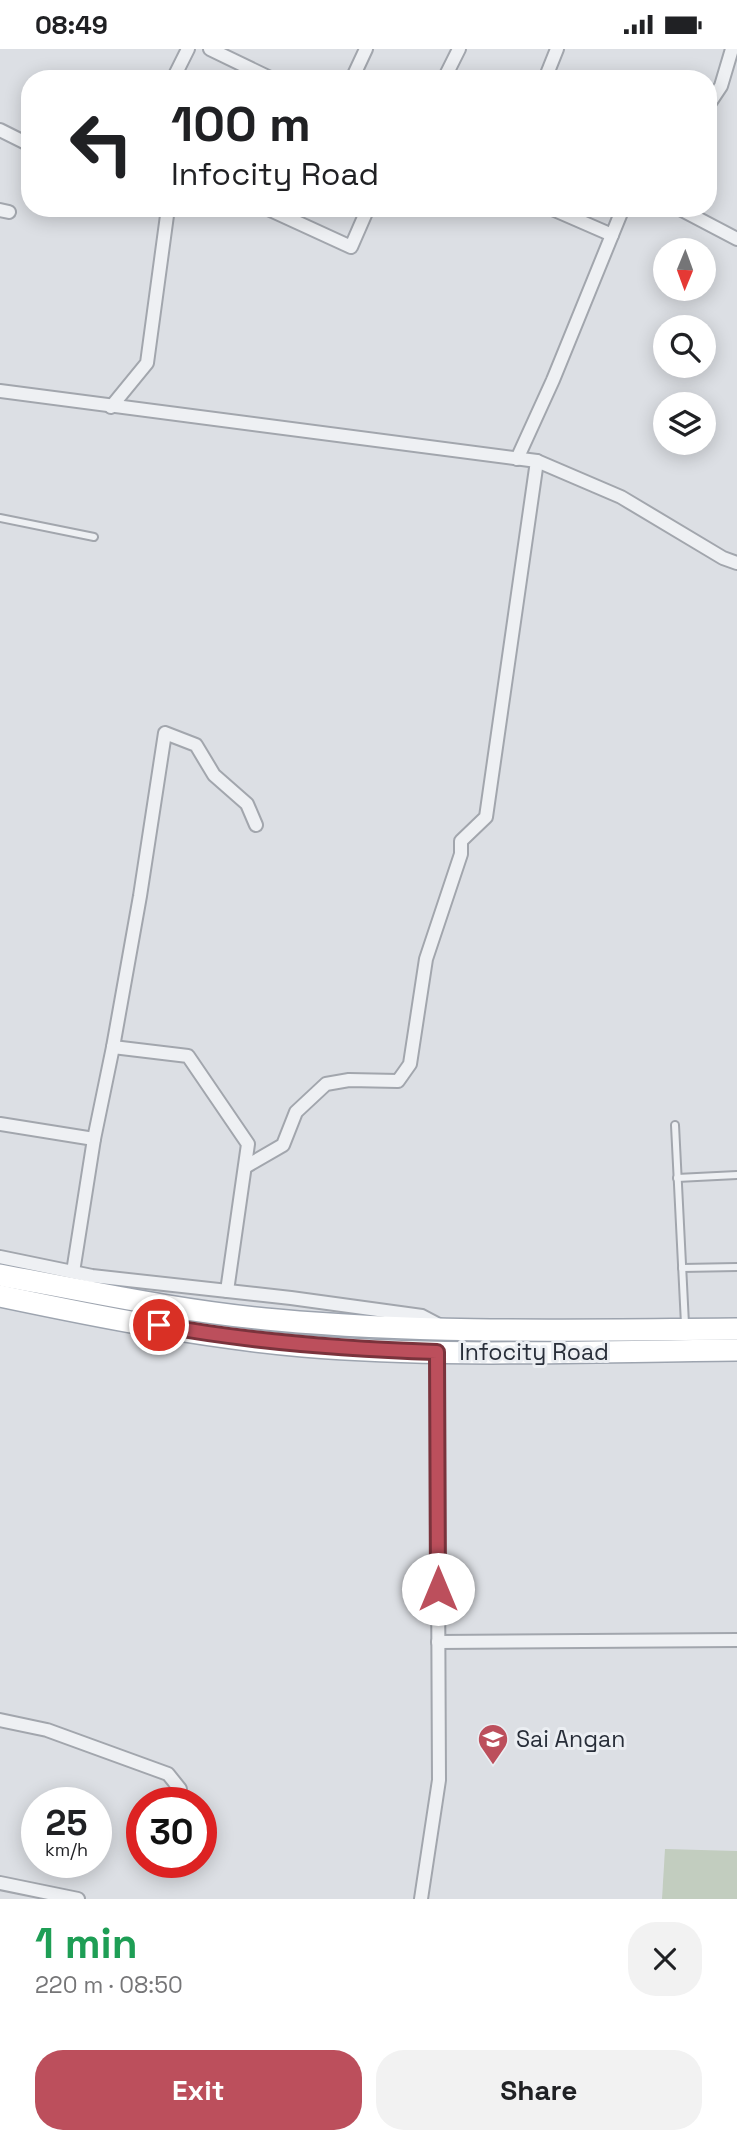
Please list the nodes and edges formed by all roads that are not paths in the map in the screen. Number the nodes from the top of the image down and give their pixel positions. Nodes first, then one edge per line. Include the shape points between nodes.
1 (188, 49) edge
2 (210, 49) edge
3 (366, 49) edge
4 (459, 49) edge
5 (557, 49) edge
6 (732, 49) edge
7 (178, 70) edge
8 (253, 70) edge
9 (356, 70) edge
10 (448, 70) edge
11 (549, 70) edge
12 (717, 92) edge
13 (0, 130) edge
14 (21, 140) edge
15 (167, 217) edge
16 (286, 217) edge
17 (364, 217) edge
18 (571, 217) edge
19 (619, 217) edge
20 (695, 217) edge
21 (612, 235) junction
22 (737, 239) edge
23 (0, 391) edge
24 (111, 407) junction
25 (517, 459) junction
26 (537, 461) junction
27 (0, 518) edge
28 (94, 537) dead end
29 (737, 563) edge
30 (256, 825) dead end
31 (113, 1048) junction
32 (0, 1124) edge
33 (675, 1125) dead end
34 (94, 1139) junction
35 (245, 1167) junction
36 (737, 1175) edge
37 (677, 1178) junction
38 (0, 1257) edge
39 (737, 1267) edge
40 (682, 1268) junction
41 (73, 1272) junction
42 (0, 1275) edge
43 (227, 1291) junction
44 (0, 1296) edge
45 (134, 1310) junction
46 (447, 1329) junction
47 (607, 1329) junction
48 (685, 1329) junction
49 (737, 1329) edge
50 (737, 1350) edge
51 (607, 1351) junction
52 (437, 1352) junction
53 (737, 1640) edge
54 (438, 1642) junction
55 (0, 1720) edge
56 (178, 1787) edge
57 (0, 1883) edge
58 (78, 1899) edge
59 (421, 1899) edge

1 - 7 street
2 - 8 street
3 - 9 street
4 - 10 street
5 - 11 street
6 - 12 street
13 - 14 street
15 - 24 street via 147,363
16 - 17 street via 351,247
18 - 21 street
19 - 21 street
20 - 22 street
21 - 25 street
23 - 24 street
24 - 25 street
25 - 26 street
26 - 29 street via 621,498
26 - 35 street via 486,817 461,841 461,854 426,959 410,1064 398,1081 326,1084 296,1112 283,1145
27 - 28 lane
30 - 31 street via 247,804 214,775 196,745 165,733
31 - 34 street
31 - 35 street via 188,1056 248,1144
32 - 34 street
33 - 37 lane
34 - 41 street
35 - 43 street
36 - 37 lane
37 - 40 lane
38 - 41 street
39 - 40 lane
40 - 48 lane
41 - 43 street
42 - 45 main road, Infocity Road
43 - 46 street via 422,1315
44 - 45 main road, Infocity Road
45 - 46 main road, Infocity Road
45 - 52 main road, Infocity Road via 214,1335 303,1346
46 - 47 main road, Infocity Road
47 - 48 main road, Infocity Road
47 - 51 main road
48 - 49 main road, Infocity Road
50 - 51 main road, Infocity Road
51 - 52 main road, Infocity Road
52 - 54 street
53 - 54 street
54 - 59 street via 439,1780
55 - 56 street via 47,1730 168,1774
57 - 58 street

